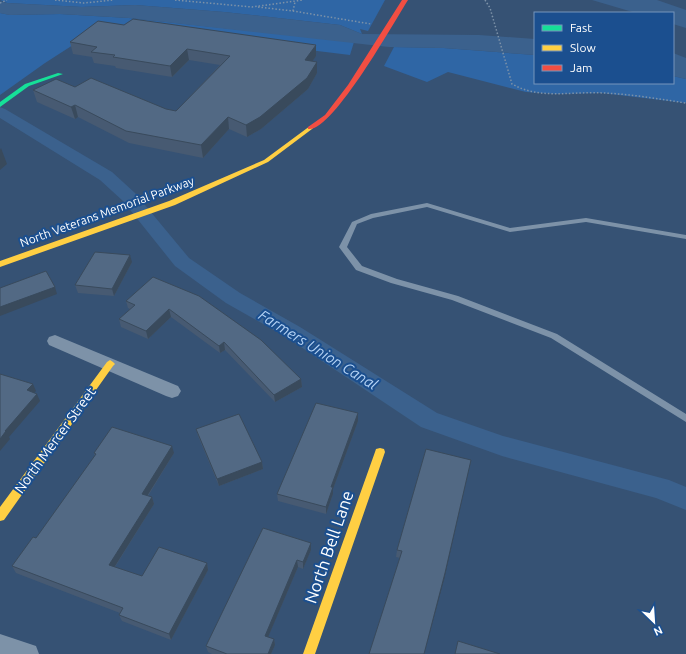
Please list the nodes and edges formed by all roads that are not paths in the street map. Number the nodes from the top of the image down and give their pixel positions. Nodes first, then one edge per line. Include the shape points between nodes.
1 (405, 0) edge
2 (60, 74) dead end
3 (0, 105) edge
4 (686, 237) edge
5 (0, 264) edge
6 (55, 341) dead end
7 (110, 364) junction
8 (172, 391) dead end
9 (686, 418) edge
10 (380, 452) dead end
11 (0, 516) edge
12 (0, 645) edge
13 (28, 654) edge
14 (309, 654) edge

1 - 5 main road, North Veterans Memorial Parkway via 351,86 327,116 266,161 172,203
2 - 3 main road via 27,85
4 - 9 lane via 586,220 510,230 427,205 371,216 354,223 343,248 359,268 455,298 554,336
6 - 7 street
7 - 8 street
7 - 11 main road, North Mercer Street
10 - 14 main road, North Bell Lane
12 - 13 street

